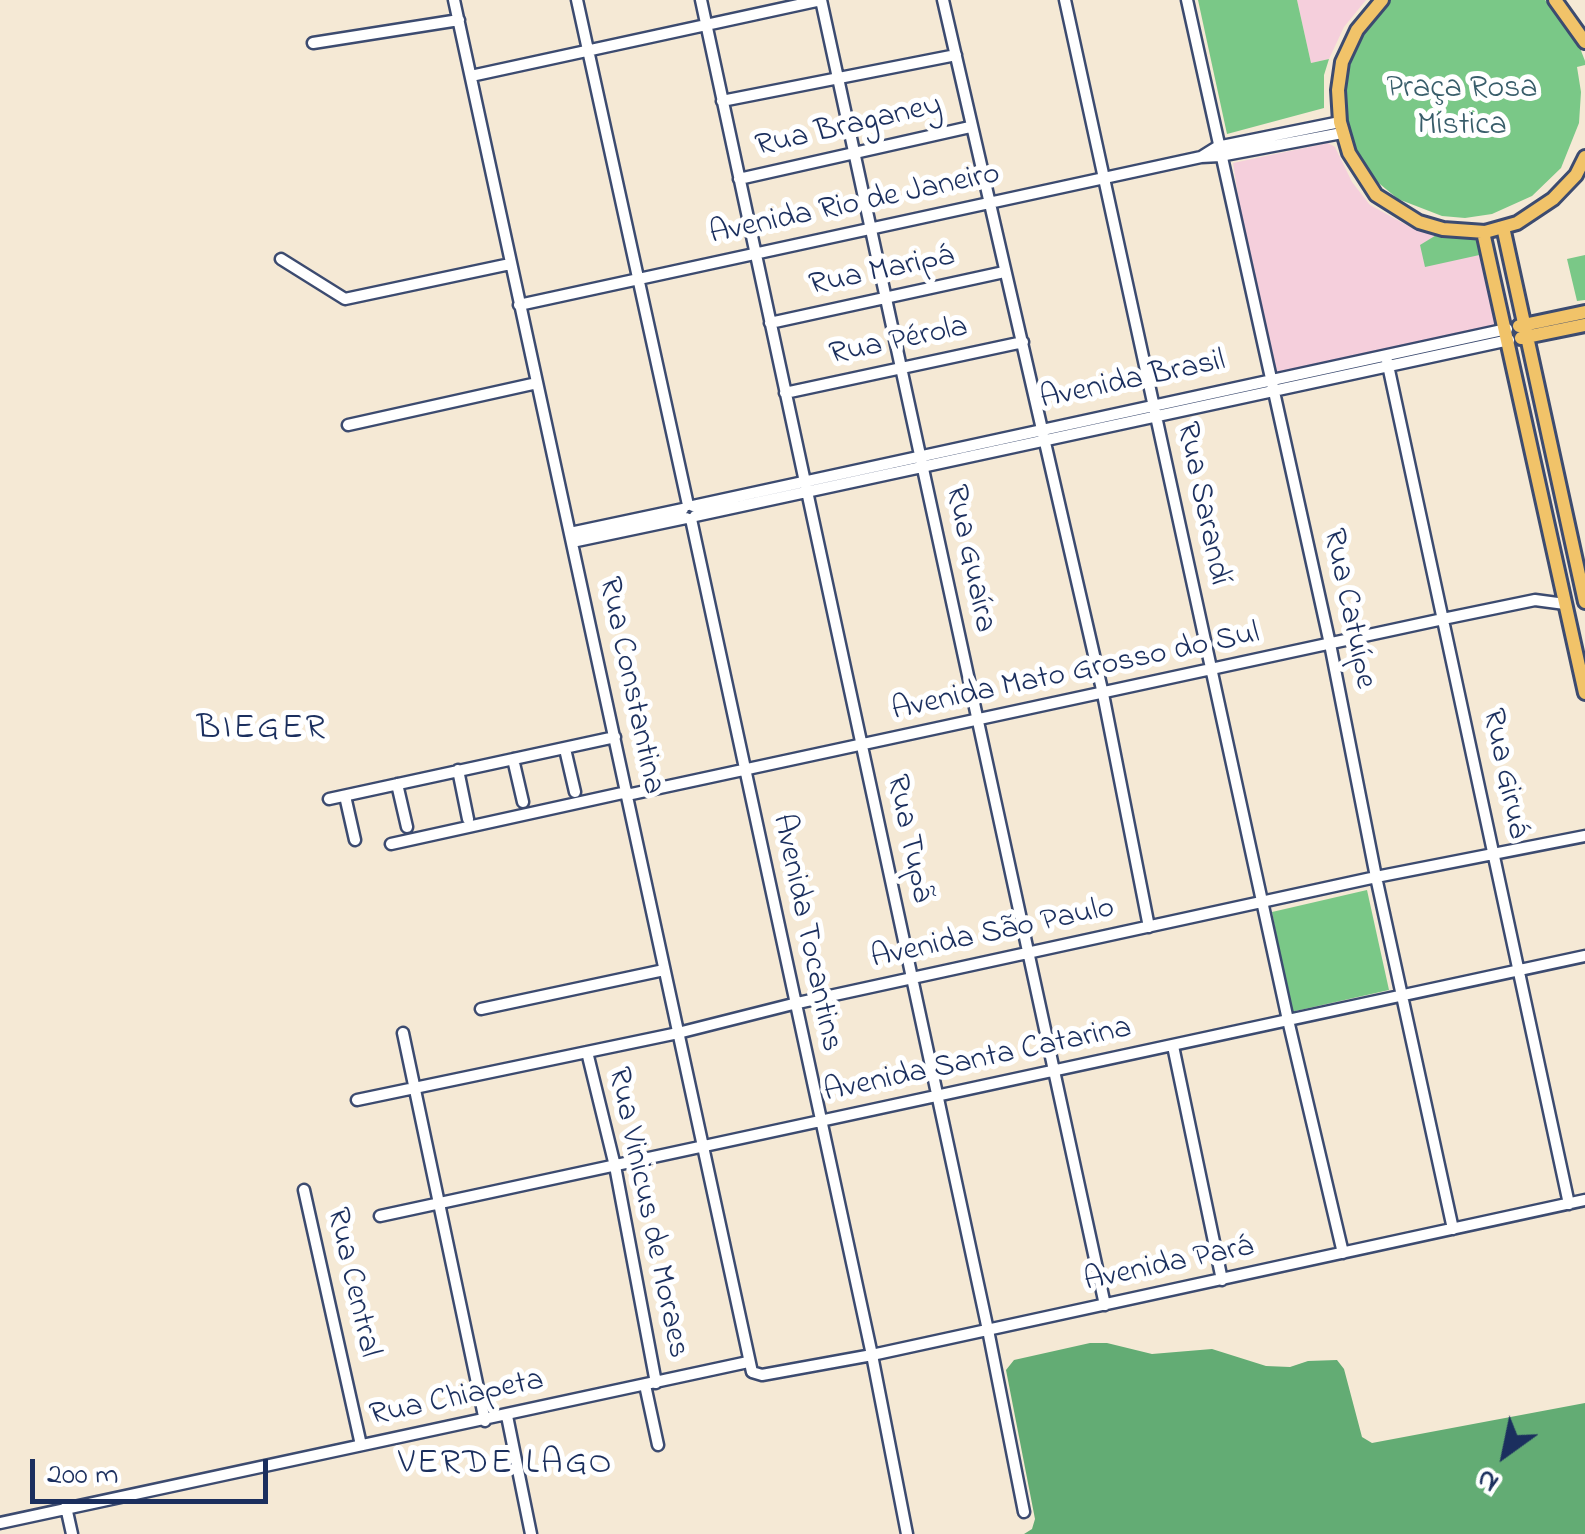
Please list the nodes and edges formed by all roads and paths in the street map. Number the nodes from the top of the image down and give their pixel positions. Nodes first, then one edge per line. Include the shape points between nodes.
1 (454, 0) edge
2 (577, 0) edge
3 (701, 0) edge
4 (821, 0) edge
5 (942, 0) edge
6 (1065, 0) edge
7 (1187, 0) edge
8 (1382, 0) edge
9 (1555, 0) edge
10 (458, 20) junction
11 (707, 24) junction
12 (1585, 42) edge
13 (313, 44) dead end
14 (588, 52) junction
15 (956, 55) junction
16 (471, 76) junction
17 (838, 77) junction
18 (722, 101) junction
19 (970, 127) junction
20 (1341, 128) junction
21 (1218, 152) junction
22 (854, 153) junction
23 (1585, 157) edge
24 (739, 178) junction
25 (1104, 178) junction
26 (990, 203) junction
27 (1503, 227) junction
28 (871, 228) junction
29 (1484, 232) junction
30 (755, 253) junction
31 (281, 259) dead end
32 (510, 264) junction
33 (1004, 272) junction
34 (637, 278) junction
35 (886, 299) junction
36 (519, 305) junction
37 (1585, 312) edge
38 (770, 324) junction
39 (1585, 324) edge
40 (1525, 331) junction
41 (1508, 334) junction
42 (1023, 342) junction
43 (1388, 361) junction
44 (901, 368) junction
45 (536, 382) junction
46 (1272, 386) junction
47 (785, 393) junction
48 (1155, 411) junction
49 (348, 425) dead end
50 (1044, 436) junction
51 (922, 462) junction
52 (805, 486) junction
53 (689, 512) junction
54 (571, 538) junction
55 (1583, 581) edge
56 (1561, 582) junction
57 (1535, 600) junction
58 (1585, 601) edge
59 (1565, 604) junction
60 (1443, 619) junction
61 (1330, 644) junction
62 (1212, 670) junction
63 (1103, 694) junction
64 (1585, 694) edge
65 (978, 721) junction
66 (616, 737) junction
67 (862, 746) junction
68 (565, 749) junction
69 (513, 759) junction
70 (458, 770) junction
71 (746, 772) junction
72 (398, 784) junction
73 (575, 792) dead end
74 (627, 794) junction
75 (345, 796) junction
76 (329, 799) dead end
77 (523, 802) dead end
78 (468, 819) dead end
79 (408, 827) dead end
80 (1584, 835) edge
81 (355, 840) dead end
82 (391, 844) dead end
83 (1494, 855) junction
84 (1376, 877) junction
85 (1262, 902) junction
86 (1149, 927) junction
87 (1028, 953) junction
88 (1585, 956) edge
89 (664, 970) junction
90 (1519, 970) junction
91 (912, 978) junction
92 (1402, 997) junction
93 (794, 1004) junction
94 (481, 1009) dead end
95 (1288, 1020) junction
96 (403, 1032) dead end
97 (678, 1033) junction
98 (1172, 1046) junction
99 (588, 1052) junction
100 (1054, 1072) junction
101 (414, 1088) junction
102 (938, 1096) junction
103 (357, 1100) dead end
104 (820, 1121) junction
105 (702, 1148) junction
106 (614, 1166) junction
107 (304, 1190) dead end
108 (1585, 1200) edge
109 (439, 1204) junction
110 (1569, 1204) junction
111 (380, 1216) dead end
112 (1453, 1229) junction
113 (1343, 1253) junction
114 (1222, 1280) junction
115 (1105, 1305) junction
116 (988, 1330) junction
117 (872, 1355) junction
118 (748, 1362) junction
119 (651, 1384) junction
120 (507, 1416) junction
121 (486, 1420) junction
122 (361, 1445) junction
123 (658, 1445) dead end
124 (66, 1507) junction
125 (1024, 1512) dead end
126 (0, 1522) edge
127 (72, 1534) edge
128 (531, 1534) edge
129 (907, 1534) edge

1 - 10 street, Rua Constantina
2 - 14 street, Avenida Tocantins
3 - 11 street, Rua Tupã
4 - 11 street
4 - 17 street, Rua Guaíra
5 - 15 street
6 - 25 street, Rua Sarandí
7 - 21 street, Rua Catuípe
8 - 20 main road via 1342,62
9 - 12 main road
10 - 13 street
10 - 16 street, Rua Constantina
11 - 14 street
11 - 18 street, Rua Tupã
14 - 16 street
14 - 34 street, Avenida Tocantins
15 - 17 street
15 - 19 street
16 - 32 street, Rua Constantina
17 - 18 street
17 - 22 street, Rua Guaíra
18 - 24 street, Rua Tupã
19 - 22 street, Rua Braganey
19 - 26 street
20 - 21 street
20 - 29 main road via 1367,182 1402,213 1444,229
21 - 25 street, Avenida Rio de Janeiro
21 - 46 street, Rua Catuípe
22 - 24 street, Rua Braganey
22 - 28 street, Rua Guaíra
23 - 27 main road via 1553,200
24 - 30 street, Rua Tupã
25 - 26 street, Avenida Rio de Janeiro
25 - 48 street, Rua Sarandí
26 - 28 street, Avenida Rio de Janeiro
26 - 33 street
27 - 29 main road
27 - 40 main road
28 - 30 street, Avenida Rio de Janeiro
28 - 35 street, Rua Guaíra
29 - 41 main road
30 - 34 street, Avenida Rio de Janeiro
30 - 38 street, Rua Tupã
31 - 32 street via 345,299
32 - 36 street, Rua Constantina
33 - 35 street, Rua Maripá
33 - 42 street
34 - 36 street, Avenida Rio de Janeiro
34 - 53 street, Avenida Tocantins
35 - 38 street, Rua Maripá
35 - 44 street, Rua Guaíra
36 - 45 street, Rua Constantina
37 - 40 main road, Avenida Brasil
38 - 47 street, Rua Tupã
39 - 40 main road, Avenida Brasil
40 - 41 main road, Avenida Brasil
40 - 55 main road
41 - 43 street, Avenida Brasil
41 - 56 main road
42 - 44 street, Rua Pérola
42 - 50 street
43 - 46 street, Avenida Brasil
43 - 60 street, Rua Giruá
44 - 47 street, Rua Pérola
44 - 51 street, Rua Guaíra
45 - 49 street
45 - 54 street, Rua Constantina
46 - 48 street, Avenida Brasil
46 - 61 street, Rua Catuípe
47 - 52 street, Rua Tupã
48 - 50 street, Avenida Brasil
48 - 62 street, Rua Sarandí
50 - 51 street, Avenida Brasil
50 - 63 street
51 - 52 street, Avenida Brasil
51 - 65 street, Rua Guaíra
52 - 53 street, Avenida Brasil
52 - 67 street, Rua Tupã
53 - 54 street, Avenida Brasil
53 - 71 street, Avenida Tocantins
54 - 66 street, Rua Constantina
55 - 58 main road
56 - 57 street
56 - 59 main road
57 - 59 street
57 - 60 street, Avenida Mato Grosso do Sul
59 - 64 main road
60 - 61 street, Avenida Mato Grosso do Sul
60 - 83 street, Rua Giruá
61 - 62 street, Avenida Mato Grosso do Sul
61 - 84 street, Rua Catuípe
62 - 63 street, Avenida Mato Grosso do Sul
62 - 85 street, Rua Sarandí
63 - 65 street, Avenida Mato Grosso do Sul
63 - 86 street
65 - 67 street, Avenida Mato Grosso do Sul
65 - 87 street, Rua Guaíra
66 - 68 street
66 - 74 street, Rua Constantina
67 - 71 street, Avenida Mato Grosso do Sul
67 - 91 street, Rua Tupã
68 - 69 street
68 - 73 street
69 - 70 street
69 - 77 street
70 - 72 street
70 - 78 street
71 - 74 street, Avenida Mato Grosso do Sul
71 - 93 street, Avenida Tocantins
72 - 75 street
72 - 79 street
74 - 82 street, Avenida Mato Grosso do Sul
74 - 89 street, Rua Constantina
75 - 76 street
75 - 81 street
80 - 83 street, Avenida São Paulo
83 - 84 street, Avenida São Paulo
83 - 90 street, Rua Giruá
84 - 85 street, Avenida São Paulo
84 - 92 street, Rua Catuípe
85 - 86 street, Avenida São Paulo
85 - 95 street, Rua Sarandí
86 - 87 street, Avenida São Paulo
87 - 91 street, Avenida São Paulo
87 - 100 street, Rua Guaíra
88 - 90 street, Avenida Santa Catarina
89 - 94 street
89 - 97 street, Rua Constantina
90 - 92 street, Avenida Santa Catarina
90 - 110 street, Rua Giruá
91 - 93 street, Avenida São Paulo
91 - 102 street, Rua Tupã
92 - 95 street, Avenida Santa Catarina
92 - 112 street, Rua Catuípe
93 - 97 street, Avenida São Paulo
93 - 104 street, Avenida Tocantins
95 - 98 street, Avenida Santa Catarina
95 - 113 street, Rua Sarandí
96 - 101 street
97 - 99 street, Avenida São Paulo
97 - 105 street, Rua Constantina
98 - 100 street, Avenida Santa Catarina
98 - 114 street
99 - 101 street, Avenida São Paulo
99 - 106 street, Rua Vinicus de Moraes
100 - 102 street, Avenida Santa Catarina
100 - 115 street, Rua Guaíra
101 - 103 street, Avenida São Paulo
101 - 109 street
102 - 104 street, Avenida Santa Catarina
102 - 116 street, Rua Tupã
104 - 105 street, Avenida Santa Catarina
104 - 117 street, Avenida Tocantins
105 - 106 street, Avenida Santa Catarina
105 - 118 street, Rua Constantina
106 - 109 street, Avenida Santa Catarina
106 - 119 street, Rua Vinicus de Moraes
107 - 122 street, Rua Central
108 - 110 street, Avenida Pará
109 - 111 street, Avenida Santa Catarina
109 - 121 street
110 - 112 street, Avenida Pará
112 - 113 street, Avenida Pará
113 - 114 street, Avenida Pará
114 - 115 street, Avenida Pará
115 - 116 street, Avenida Pará
116 - 117 street, Avenida Pará
116 - 125 street, Rua Tupã
117 - 118 street, Avenida Pará via 762,1375
117 - 129 street, Avenida Tocantins
118 - 119 street, Rua Chiapeta
119 - 120 street, Rua Chiapeta
119 - 123 street, Rua Vinicus de Moraes
120 - 121 street, Rua Chiapeta
120 - 128 street
121 - 122 street, Rua Chiapeta
122 - 124 street, Rua Chiapeta
124 - 126 street, Rua Chiapeta
124 - 127 street

